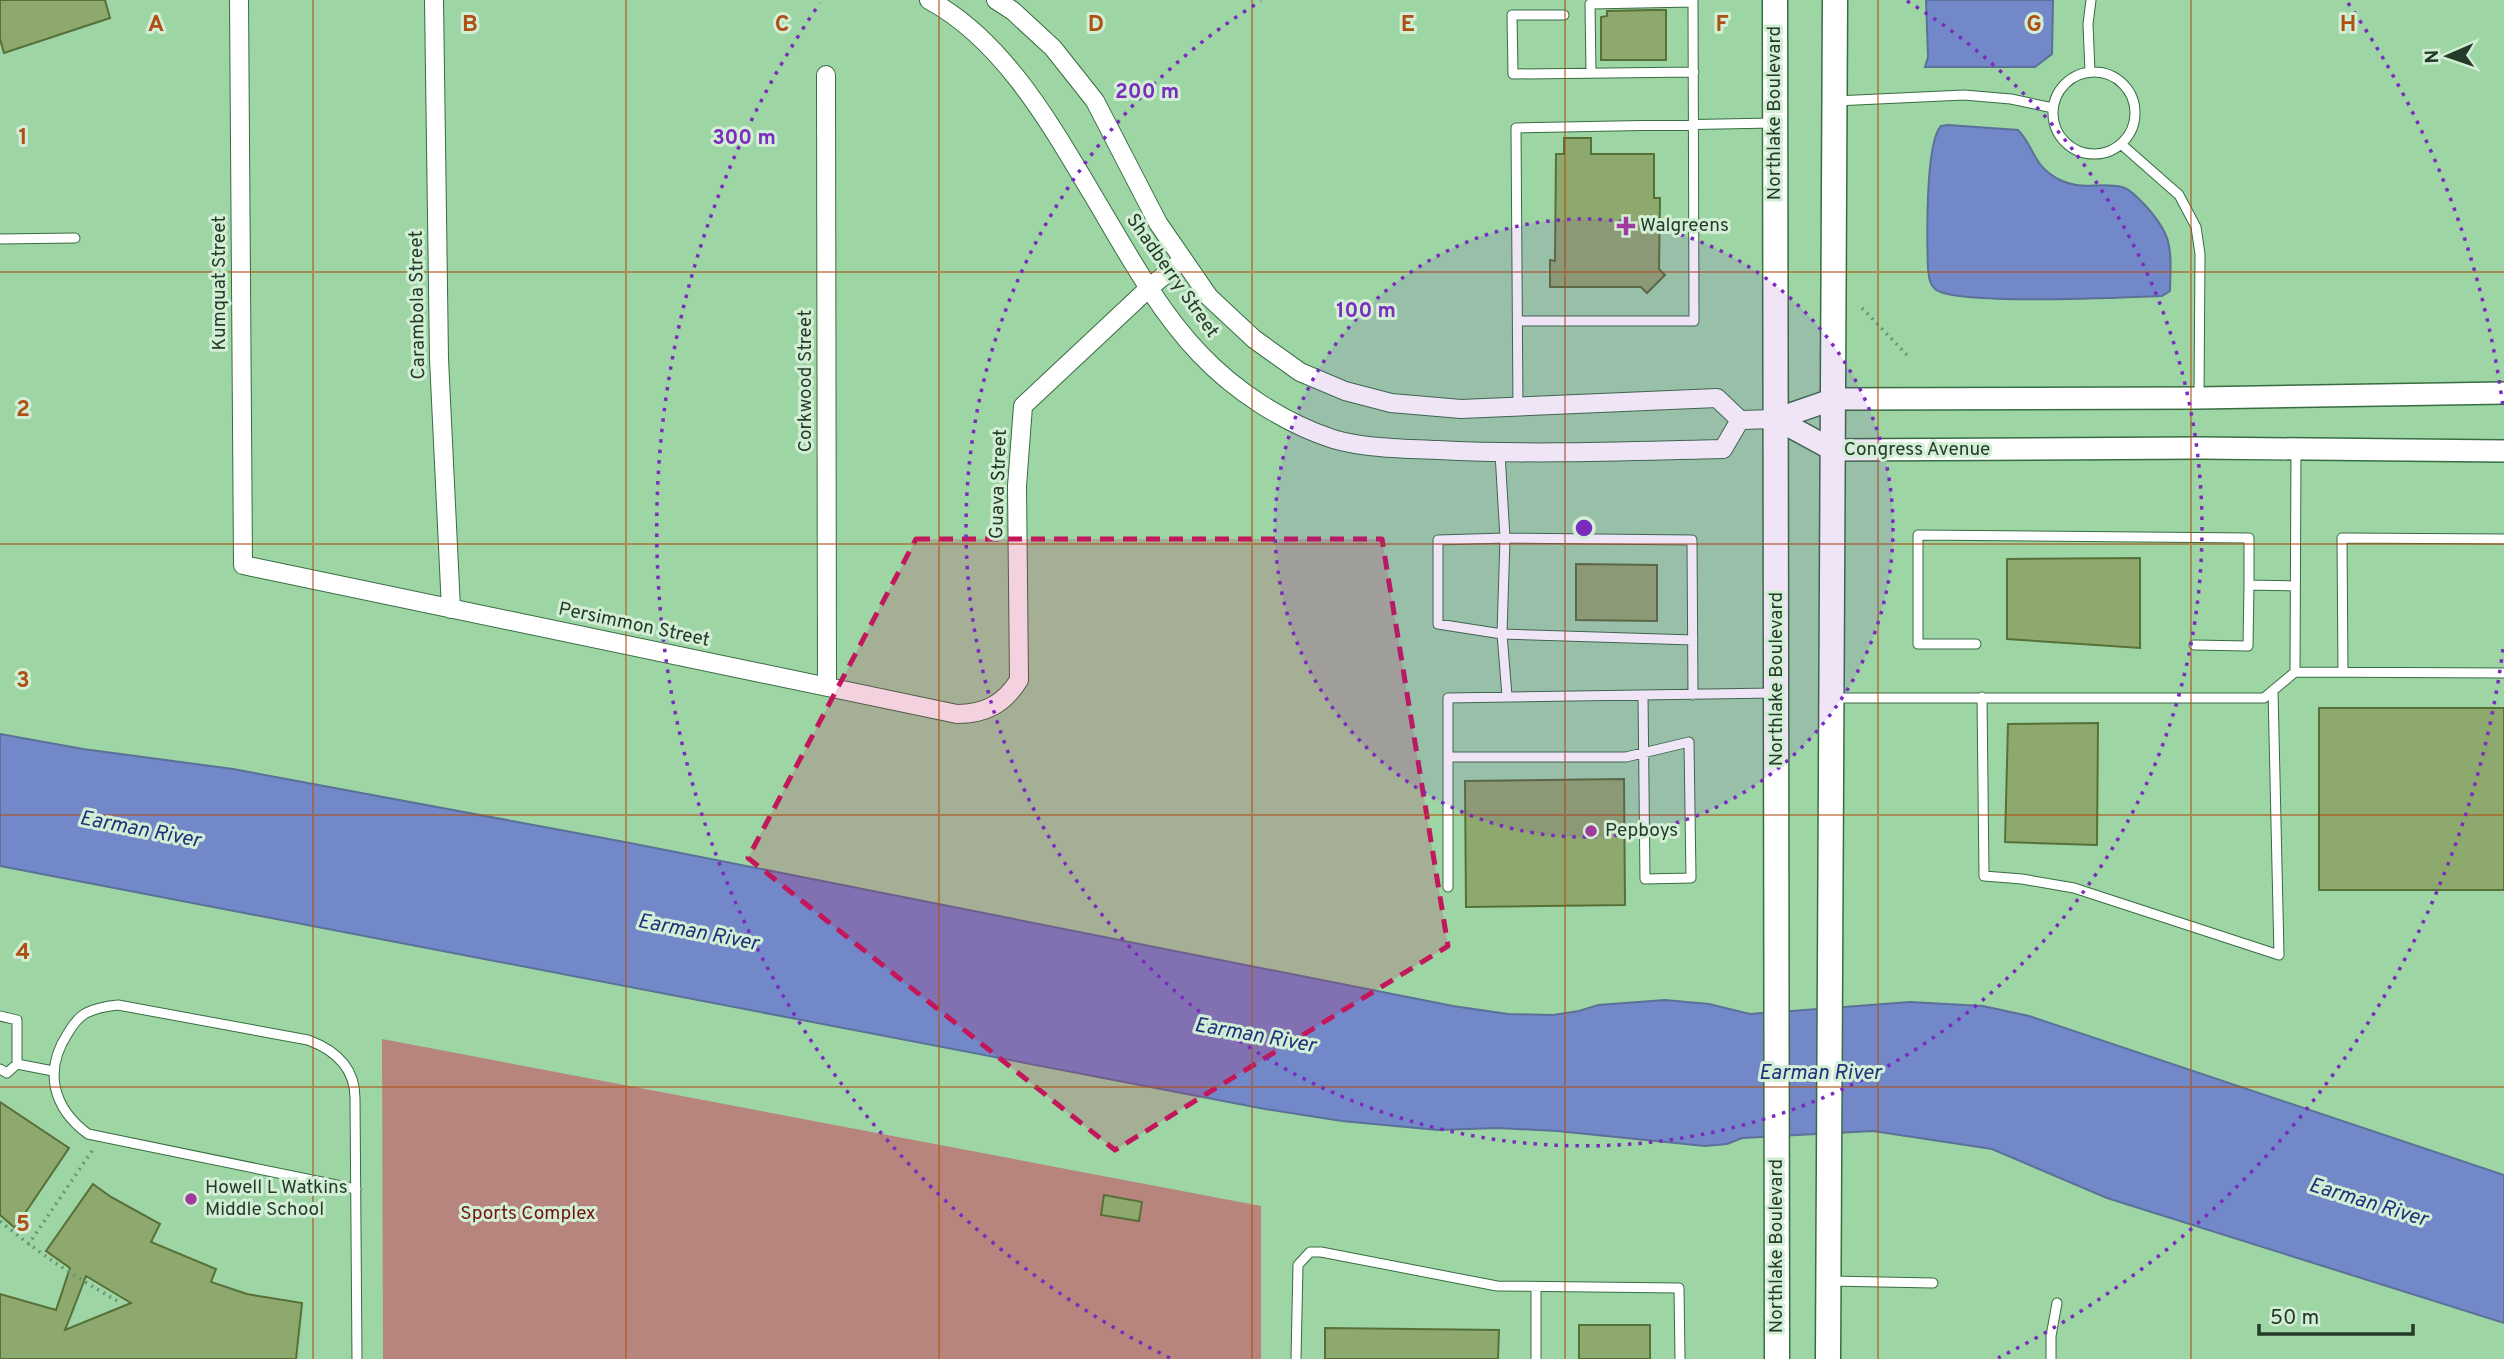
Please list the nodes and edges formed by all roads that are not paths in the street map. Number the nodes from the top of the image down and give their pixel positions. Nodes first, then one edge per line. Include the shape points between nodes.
1 (239, 0) edge
2 (434, 0) edge
3 (929, 0) edge
4 (996, 0) edge
5 (1775, 0) edge
6 (1835, 0) edge
7 (2091, 0) edge
8 (1693, 1) edge
9 (1564, 15) dead end
10 (1694, 72) junction
11 (2090, 72) junction
12 (1591, 73) junction
13 (826, 75) dead end
14 (1835, 101) junction
15 (2053, 108) junction
16 (1775, 122) junction
17 (1694, 124) junction
18 (2121, 144) junction
19 (75, 238) dead end
20 (0, 239) edge
21 (1183, 260) junction
22 (1150, 287) junction
23 (1518, 321) junction
24 (2504, 393) edge
25 (2199, 398) junction
26 (1834, 399) junction
27 (1518, 408) junction
28 (1776, 419) junction
29 (1740, 420) junction
30 (2295, 449) junction
31 (1833, 450) junction
32 (2504, 451) edge
33 (1500, 453) junction
34 (1505, 538) junction
35 (2504, 539) edge
36 (243, 565) joint
37 (2249, 585) junction
38 (2295, 586) junction
39 (451, 609) junction
40 (1502, 634) junction
41 (1693, 640) junction
42 (1976, 644) dead end
43 (2194, 645) dead end
44 (2295, 672) junction
45 (2343, 672) junction
46 (2504, 673) edge
47 (827, 687) junction
48 (2273, 690) junction
49 (1011, 693) joint
50 (1777, 693) junction
51 (1643, 695) junction
52 (1693, 695) junction
53 (1507, 696) junction
54 (1982, 697) junction
55 (1831, 698) junction
56 (1644, 753) junction
57 (1448, 757) junction
58 (1448, 887) dead end
59 (0, 1016) edge
60 (17, 1064) junction
61 (0, 1069) edge
62 (53, 1071) junction
63 (356, 1189) junction
64 (1829, 1281) junction
65 (1933, 1283) dead end
66 (1536, 1287) junction
67 (2057, 1303) dead end
68 (357, 1359) edge
69 (1296, 1359) edge
70 (1536, 1359) edge
71 (1680, 1359) edge
72 (1777, 1359) edge
73 (1828, 1359) edge
74 (2051, 1359) edge

1 - 36 street, Kumquat Street
2 - 39 street, Carambola Street via 439,359
3 - 22 street, Shadberry Street via 973,32 1015,75 1052,125
4 - 21 street, Shadberry Street via 1053,48 1095,101 1157,223
5 - 16 main road, Northlake Boulevard
6 - 14 main road
7 - 11 lane
8 - 10 lane
8 - 12 lane via 1590,4
9 - 12 lane via 1513,15 1513,74
10 - 12 lane
10 - 17 lane
11 - 15 lane via 2072,78 2059,91
11 - 18 lane via 2108,75 2123,85 2133,100 2135,118
13 - 47 street, Corkwood Street
14 - 15 lane via 1965,95
14 - 26 main road
15 - 18 lane via 2055,127 2064,142 2080,152 2098,155
16 - 17 lane
16 - 28 main road, Northlake Boulevard
17 - 23 lane via 1516,128
17 - 23 lane via 1694,321
18 - 25 lane via 2179,195 2196,227 2200,254
19 - 20 lane
21 - 22 street, Guava Street
21 - 27 street, Shadberry Street via 1209,297 1254,339 1300,372 1391,403
22 - 33 street, Shadberry Street via 1201,355 1246,394 1305,428 1335,439 1397,448
22 - 49 street, Guava Street via 1023,406 1017,486 1019,680
23 - 27 lane
24 - 25 street
25 - 26 street
26 - 28 street
26 - 31 main road
27 - 29 street, Shadberry Street via 1717,398
28 - 29 street
28 - 31 street, Congress Avenue
28 - 50 main road, Northlake Boulevard
29 - 33 street, Shadberry Street via 1723,449
30 - 31 street, Congress Avenue
30 - 32 street, Congress Avenue
30 - 38 lane
31 - 55 main road
33 - 34 lane
34 - 40 lane
34 - 40 lane via 1438,540 1438,624
34 - 41 lane via 1692,540
35 - 45 lane via 2342,538
36 - 39 street, Persimmon Street
37 - 38 lane
37 - 42 lane via 2249,538 1918,535 1918,644
37 - 43 lane via 2248,646
38 - 44 lane
39 - 47 street, Persimmon Street
40 - 41 lane
40 - 53 lane
41 - 52 lane
44 - 45 lane
44 - 48 lane
45 - 46 lane
47 - 49 street, Persimmon Street via 957,714 987,710
48 - 54 lane via 2264,698
48 - 54 lane via 2279,955 2074,888 1984,876
50 - 52 lane
50 - 72 main road, Northlake Boulevard
51 - 52 lane
51 - 53 lane
51 - 56 lane
53 - 57 lane via 1448,698
54 - 55 lane
55 - 64 main road
56 - 56 lane via 1645,879 1691,878 1689,742
56 - 57 lane via 1626,757
57 - 58 lane
59 - 60 lane via 17,1020
60 - 61 lane via 7,1073
60 - 62 lane
62 - 63 lane via 57,1095 68,1116 88,1134
62 - 63 lane via 61,1042 72,1026 85,1014 118,1005 325,1047 341,1058 351,1073
63 - 68 lane
64 - 65 lane
64 - 73 main road
66 - 69 lane via 1497,1286 1310,1252 1298,1265
66 - 70 lane
66 - 71 lane via 1679,1288
67 - 74 lane

